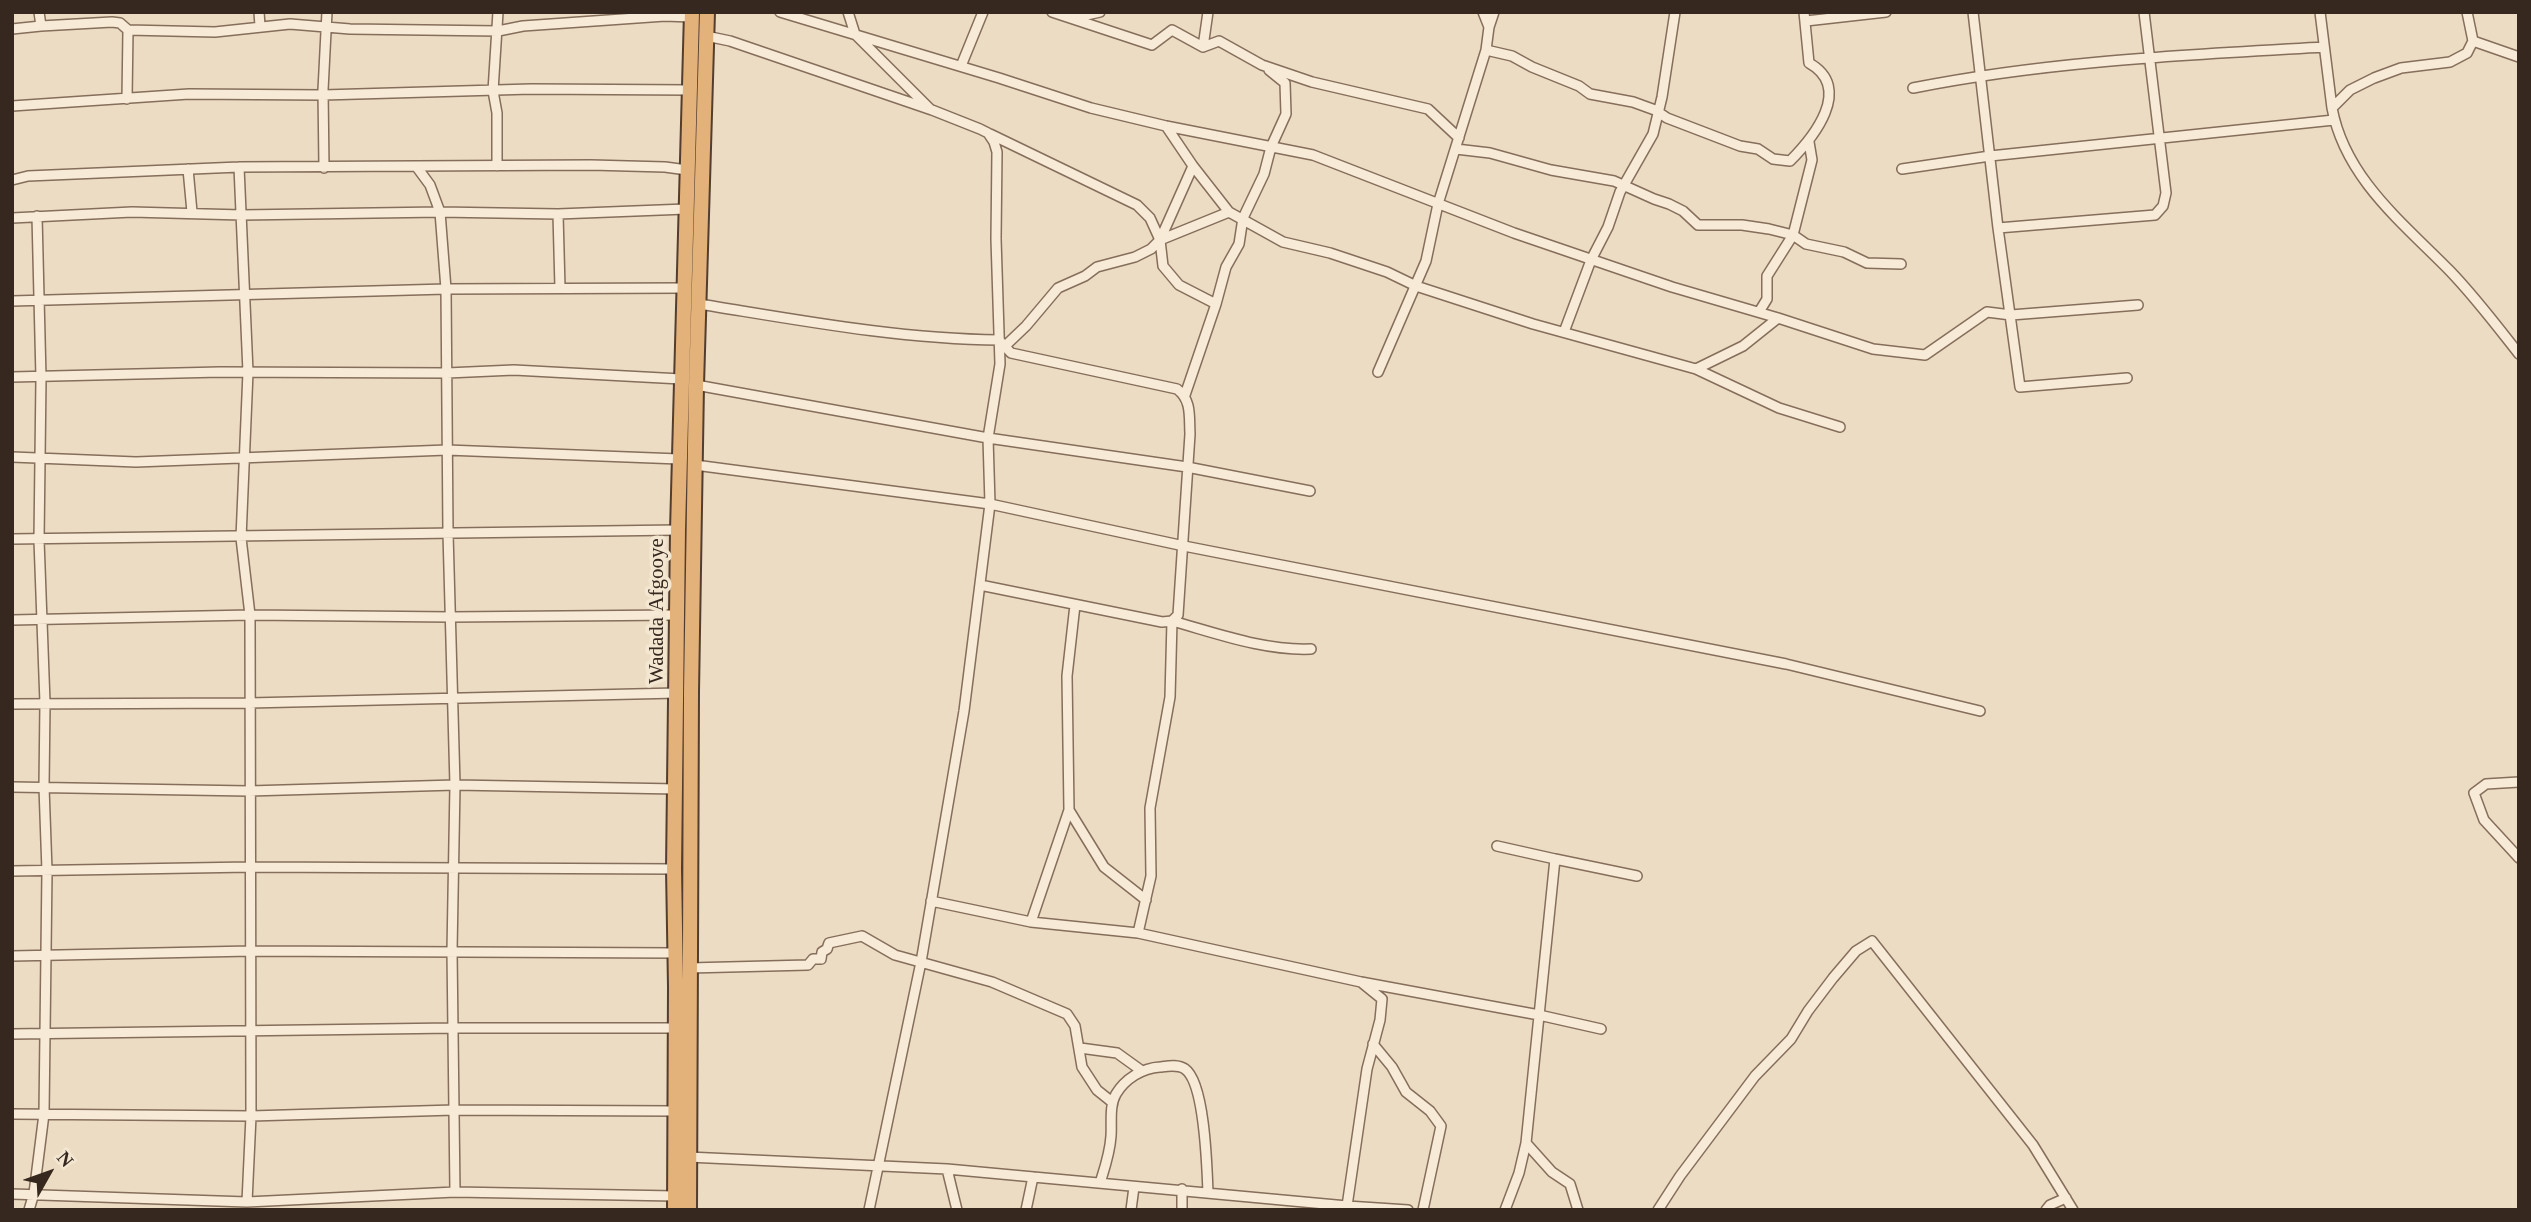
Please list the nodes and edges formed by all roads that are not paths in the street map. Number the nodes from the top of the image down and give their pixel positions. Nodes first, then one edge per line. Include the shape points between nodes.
1 (40, 12) edge
2 (259, 12) edge
3 (327, 12) edge
4 (498, 12) edge
5 (707, 12) edge
6 (780, 12) edge
7 (848, 12) edge
8 (983, 12) edge
9 (1100, 12) edge
10 (1208, 12) edge
11 (1483, 12) edge
12 (1494, 12) edge
13 (1675, 12) edge
14 (1886, 12) edge
15 (1973, 12) edge
16 (2144, 12) edge
17 (2320, 12) edge
18 (2467, 12) edge
19 (1056, 13) edge
20 (692, 15) edge
21 (1805, 17) edge
22 (1071, 19) junction
23 (41, 26) junction
24 (260, 26) junction
25 (327, 26) junction
26 (1489, 27) junction
27 (12, 29) edge
28 (128, 30) junction
29 (498, 31) junction
30 (855, 34) junction
31 (706, 36) junction
32 (2473, 41) junction
33 (1203, 47) junction
34 (2324, 47) junction
35 (1486, 50) junction
36 (2149, 57) junction
37 (2519, 57) edge
38 (1262, 65) junction
39 (961, 66) junction
40 (1982, 74) junction
41 (1913, 88) dead end
42 (690, 90) junction
43 (493, 91) junction
44 (323, 95) junction
45 (127, 99) junction
46 (12, 106) edge
47 (2332, 108) junction
48 (932, 110) junction
49 (1658, 112) junction
50 (2334, 120) junction
51 (1166, 126) junction
52 (988, 133) junction
53 (1459, 138) junction
54 (2161, 139) junction
55 (1809, 142) junction
56 (1271, 147) junction
57 (1455, 149) junction
58 (1990, 156) junction
59 (416, 166) junction
60 (497, 166) junction
61 (1192, 166) junction
62 (239, 167) junction
63 (324, 168) junction
64 (188, 169) junction
65 (1902, 169) dead end
66 (687, 170) junction
67 (12, 180) edge
68 (1625, 184) junction
69 (1438, 204) junction
70 (687, 209) junction
71 (192, 212) junction
72 (440, 212) junction
73 (1229, 212) junction
74 (558, 214) junction
75 (242, 215) junction
76 (37, 216) junction
77 (12, 218) edge
78 (1243, 218) junction
79 (1998, 228) junction
80 (1793, 235) junction
81 (1160, 240) junction
82 (1591, 260) junction
83 (1901, 264) dead end
84 (1416, 286) junction
85 (561, 288) junction
86 (684, 288) junction
87 (446, 289) junction
88 (244, 294) junction
89 (12, 301) edge
90 (39, 301) junction
91 (699, 304) junction
92 (1216, 304) junction
93 (2138, 305) dead end
94 (1759, 312) junction
95 (2011, 315) junction
96 (1779, 318) junction
97 (1564, 332) junction
98 (1002, 343) junction
99 (2519, 354) edge
100 (1696, 369) junction
101 (248, 372) junction
102 (1378, 372) dead end
103 (447, 373) junction
104 (12, 377) edge
105 (41, 378) junction
106 (2127, 378) dead end
107 (681, 379) junction
108 (696, 385) junction
109 (1185, 396) junction
110 (1840, 427) dead end
111 (988, 438) junction
112 (447, 450) junction
113 (39, 456) junction
114 (12, 457) edge
115 (245, 458) junction
116 (680, 458) junction
117 (695, 465) junction
118 (1187, 467) junction
119 (1310, 491) dead end
120 (990, 504) junction
121 (678, 530) junction
122 (448, 533) junction
123 (241, 538) junction
124 (12, 539) edge
125 (39, 540) junction
126 (1184, 546) junction
127 (980, 586) junction
128 (1075, 605) junction
129 (250, 615) junction
130 (677, 615) junction
131 (451, 617) junction
132 (43, 619) junction
133 (12, 620) edge
134 (1172, 621) junction
135 (1311, 649) dead end
136 (677, 693) junction
137 (453, 698) junction
138 (45, 703) junction
139 (249, 703) junction
140 (12, 704) edge
141 (1980, 711) dead end
142 (2519, 782) edge
143 (455, 785) junction
144 (12, 787) edge
145 (44, 787) junction
146 (677, 789) junction
147 (249, 791) junction
148 (1069, 810) junction
149 (1497, 846) dead end
150 (2519, 858) edge
151 (1555, 859) junction
152 (250, 867) junction
153 (454, 867) junction
154 (674, 869) junction
155 (47, 870) junction
156 (12, 871) edge
157 (1637, 876) dead end
158 (1146, 900) junction
159 (932, 901) junction
160 (1031, 922) junction
161 (1138, 933) junction
162 (251, 951) junction
163 (452, 951) junction
164 (675, 953) junction
165 (12, 956) edge
166 (44, 956) junction
167 (921, 962) junction
168 (689, 968) junction
169 (1361, 982) junction
170 (1539, 1015) junction
171 (453, 1028) junction
172 (675, 1028) junction
173 (1601, 1029) dead end
174 (251, 1032) junction
175 (12, 1034) edge
176 (44, 1034) junction
177 (1373, 1044) junction
178 (1080, 1048) junction
179 (1142, 1071) junction
180 (1112, 1102) junction
181 (454, 1110) junction
182 (675, 1111) junction
183 (12, 1114) edge
184 (44, 1114) junction
185 (251, 1116) junction
186 (1526, 1143) junction
187 (688, 1157) junction
188 (878, 1164) junction
189 (947, 1169) junction
190 (1033, 1177) junction
191 (1100, 1183) junction
192 (1134, 1187) junction
193 (1182, 1189) junction
194 (455, 1192) junction
195 (34, 1193) junction
196 (1208, 1193) junction
197 (12, 1194) edge
198 (2066, 1198) junction
199 (247, 1202) junction
200 (675, 1203) edge
201 (1346, 1208) edge
202 (1399, 1209) edge
203 (29, 1210) edge
204 (689, 1210) edge
205 (870, 1210) edge
206 (957, 1210) edge
207 (1026, 1210) edge
208 (1131, 1210) edge
209 (1182, 1210) edge
210 (1408, 1210) edge
211 (1423, 1210) edge
212 (1505, 1210) edge
213 (1578, 1210) edge
214 (1658, 1210) edge
215 (2046, 1210) edge
216 (2073, 1210) edge

1 - 23 street
2 - 24 street
3 - 25 street
4 - 29 street
5 - 31 highway, Wadada Afgooye
6 - 30 street
7 - 30 street
8 - 39 street
9 - 22 street
10 - 33 street
11 - 26 street
12 - 26 street
13 - 49 street
14 - 21 street
15 - 40 street
16 - 36 street
17 - 34 street
18 - 32 street
19 - 22 street
20 - 29 street
20 - 42 highway, Wadada Afgooye
21 - 55 street via 1809,63 1828,85 1830,99
22 - 33 street via 1152,45 1172,30
23 - 27 street
23 - 28 street via 111,22
24 - 25 street
24 - 28 street via 215,32
25 - 29 street
25 - 44 street
26 - 35 street
28 - 45 street
29 - 43 street
30 - 39 street
30 - 48 street
31 - 48 street
31 - 91 highway, Wadada Afgooye
32 - 37 street
32 - 47 street via 2467,53 2451,62 2402,68 2350,90
33 - 38 street via 1219,41
34 - 36 street
34 - 47 street
35 - 49 street via 1512,57 1590,94
35 - 53 street
36 - 40 street
36 - 54 street
38 - 53 street via 1312,82 1428,109
38 - 56 street via 1285,83 1286,114
39 - 51 street via 1091,108
40 - 41 street
40 - 58 street
42 - 43 street
42 - 66 highway, Wadada Afgooye
43 - 44 street
43 - 60 street
44 - 45 street via 189,94
44 - 63 street
45 - 46 street
47 - 50 street
48 - 52 street
49 - 55 street via 1758,149 1773,159 1790,161
49 - 68 street via 1653,134
50 - 54 street
50 - 99 street via 2341,143 2377,198 2451,272
51 - 56 street
51 - 61 street
52 - 81 street via 1137,205 1150,218
52 - 98 street via 997,152
53 - 57 street
54 - 58 street
54 - 79 street via 2166,193 2155,215
55 - 80 street via 1812,160
56 - 69 street via 1312,155
56 - 78 street
57 - 68 street
57 - 69 street
58 - 65 street
58 - 79 street
59 - 60 street
59 - 63 street
59 - 72 street via 430,185
60 - 66 street
61 - 73 street
61 - 81 street
62 - 63 street
62 - 64 street
62 - 75 street
64 - 67 street
64 - 71 street
66 - 70 highway, Wadada Afgooye
68 - 80 street via 1683,211 1698,225 1742,225
68 - 82 street
69 - 82 street
69 - 84 street
70 - 74 street
70 - 86 highway, Wadada Afgooye
71 - 75 street
71 - 76 street
72 - 74 street
72 - 75 street
72 - 87 street
73 - 78 street
73 - 81 street
74 - 85 street
75 - 88 street
76 - 77 street
76 - 90 street
78 - 84 street via 1283,242 1330,253
78 - 92 street
79 - 95 street
80 - 83 street via 1806,244 1844,252 1867,263
80 - 94 street via 1767,276 1767,299
81 - 92 street via 1163,266 1179,285
81 - 98 street via 1135,257 1097,267 1058,288 1026,326
82 - 94 street
82 - 97 street
84 - 97 street
84 - 102 street
85 - 86 street
85 - 87 street
86 - 107 highway, Wadada Afgooye
87 - 88 street
87 - 103 street
88 - 90 street
88 - 101 street
89 - 90 street
90 - 105 street
91 - 98 street via 858,329
91 - 108 highway, Wadada Afgooye
92 - 109 street
93 - 95 street
94 - 96 street
95 - 96 street via 1987,312 1925,355 1873,349
95 - 106 street via 2020,387
96 - 100 street via 1743,346
97 - 100 street
98 - 109 street via 1011,352 1177,389
98 - 111 street
100 - 110 street via 1779,408
101 - 103 street
101 - 105 street
101 - 115 street
103 - 107 street via 514,370
103 - 112 street
104 - 105 street
105 - 113 street
107 - 116 highway, Wadada Afgooye
108 - 111 street
108 - 117 highway, Wadada Afgooye
109 - 118 street via 1190,434
111 - 118 street
111 - 120 street
112 - 115 street
112 - 116 street
112 - 122 street
113 - 114 street
113 - 115 street via 136,462
113 - 125 street
115 - 123 street
116 - 121 highway, Wadada Afgooye
117 - 120 street
117 - 168 highway, Wadada Afgooye
118 - 119 street
118 - 126 street
120 - 126 street
120 - 127 street
121 - 122 street
121 - 130 highway, Wadada Afgooye
122 - 123 street
122 - 131 street
123 - 125 street
123 - 129 street
124 - 125 street
125 - 132 street
126 - 134 street via 1178,615
126 - 141 street via 1786,664
127 - 128 street
127 - 159 street
128 - 134 street
128 - 148 street via 1067,676
129 - 131 street
129 - 132 street
129 - 139 street
130 - 131 street
130 - 136 highway, Wadada Afgooye
131 - 137 street
132 - 133 street
132 - 138 street
134 - 135 street via 1245,641
134 - 158 street via 1170,697 1150,808 1151,876
136 - 137 street
136 - 146 highway, Wadada Afgooye
137 - 139 street
137 - 143 street
138 - 139 street
138 - 140 street
138 - 145 street
139 - 147 street
142 - 150 street via 2486,785 2474,793 2484,820
143 - 146 street
143 - 147 street
143 - 153 street
144 - 145 street
145 - 147 street
145 - 155 street
146 - 154 highway, Wadada Afgooye
147 - 152 street
148 - 158 street via 1104,867
148 - 160 street
149 - 151 street
151 - 157 street
151 - 170 street
152 - 153 street
152 - 155 street
152 - 162 street
153 - 154 street
153 - 163 street
154 - 164 highway, Wadada Afgooye
155 - 156 street
155 - 166 street
158 - 161 street
159 - 160 street
159 - 167 street
160 - 161 street
161 - 169 street
162 - 163 street
162 - 166 street
162 - 174 street
163 - 164 street
163 - 171 street
164 - 172 highway, Wadada Afgooye
165 - 166 street
166 - 176 street
167 - 168 street via 895,955 862,936 829,943 821,959 808,965
167 - 178 street via 992,982 1067,1014
167 - 188 street
168 - 187 highway, Wadada Afgooye
169 - 170 street
169 - 177 street via 1382,999
170 - 173 street
170 - 186 street
171 - 172 street
171 - 174 street
171 - 181 street
172 - 182 highway, Wadada Afgooye
174 - 176 street
174 - 185 street
175 - 176 street
176 - 184 street
177 - 201 street
177 - 211 street via 1406,1091 1441,1126
178 - 179 street via 1117,1053
178 - 180 street via 1086,1075
179 - 180 street via 1127,1081
179 - 196 street via 1175,1065 1192,1076 1198,1090
180 - 191 street via 1108,1157
181 - 182 street
181 - 185 street
181 - 194 street
182 - 200 highway, Wadada Afgooye
183 - 184 street
184 - 185 street
184 - 195 street
185 - 199 street
186 - 212 street
186 - 213 street via 1570,1184
187 - 188 street
187 - 204 highway, Wadada Afgooye
188 - 189 street
188 - 205 street
189 - 190 street
189 - 206 street
190 - 191 street
190 - 207 street
191 - 192 street
192 - 193 street
192 - 208 street
193 - 196 street
193 - 209 street
194 - 199 street
194 - 200 street
195 - 197 street
195 - 199 street
195 - 203 street
196 - 201 street
198 - 214 street via 2033,1145 1872,941 1856,951 1791,1040 1755,1076
198 - 215 street
198 - 216 street
201 - 202 street
202 - 210 street

